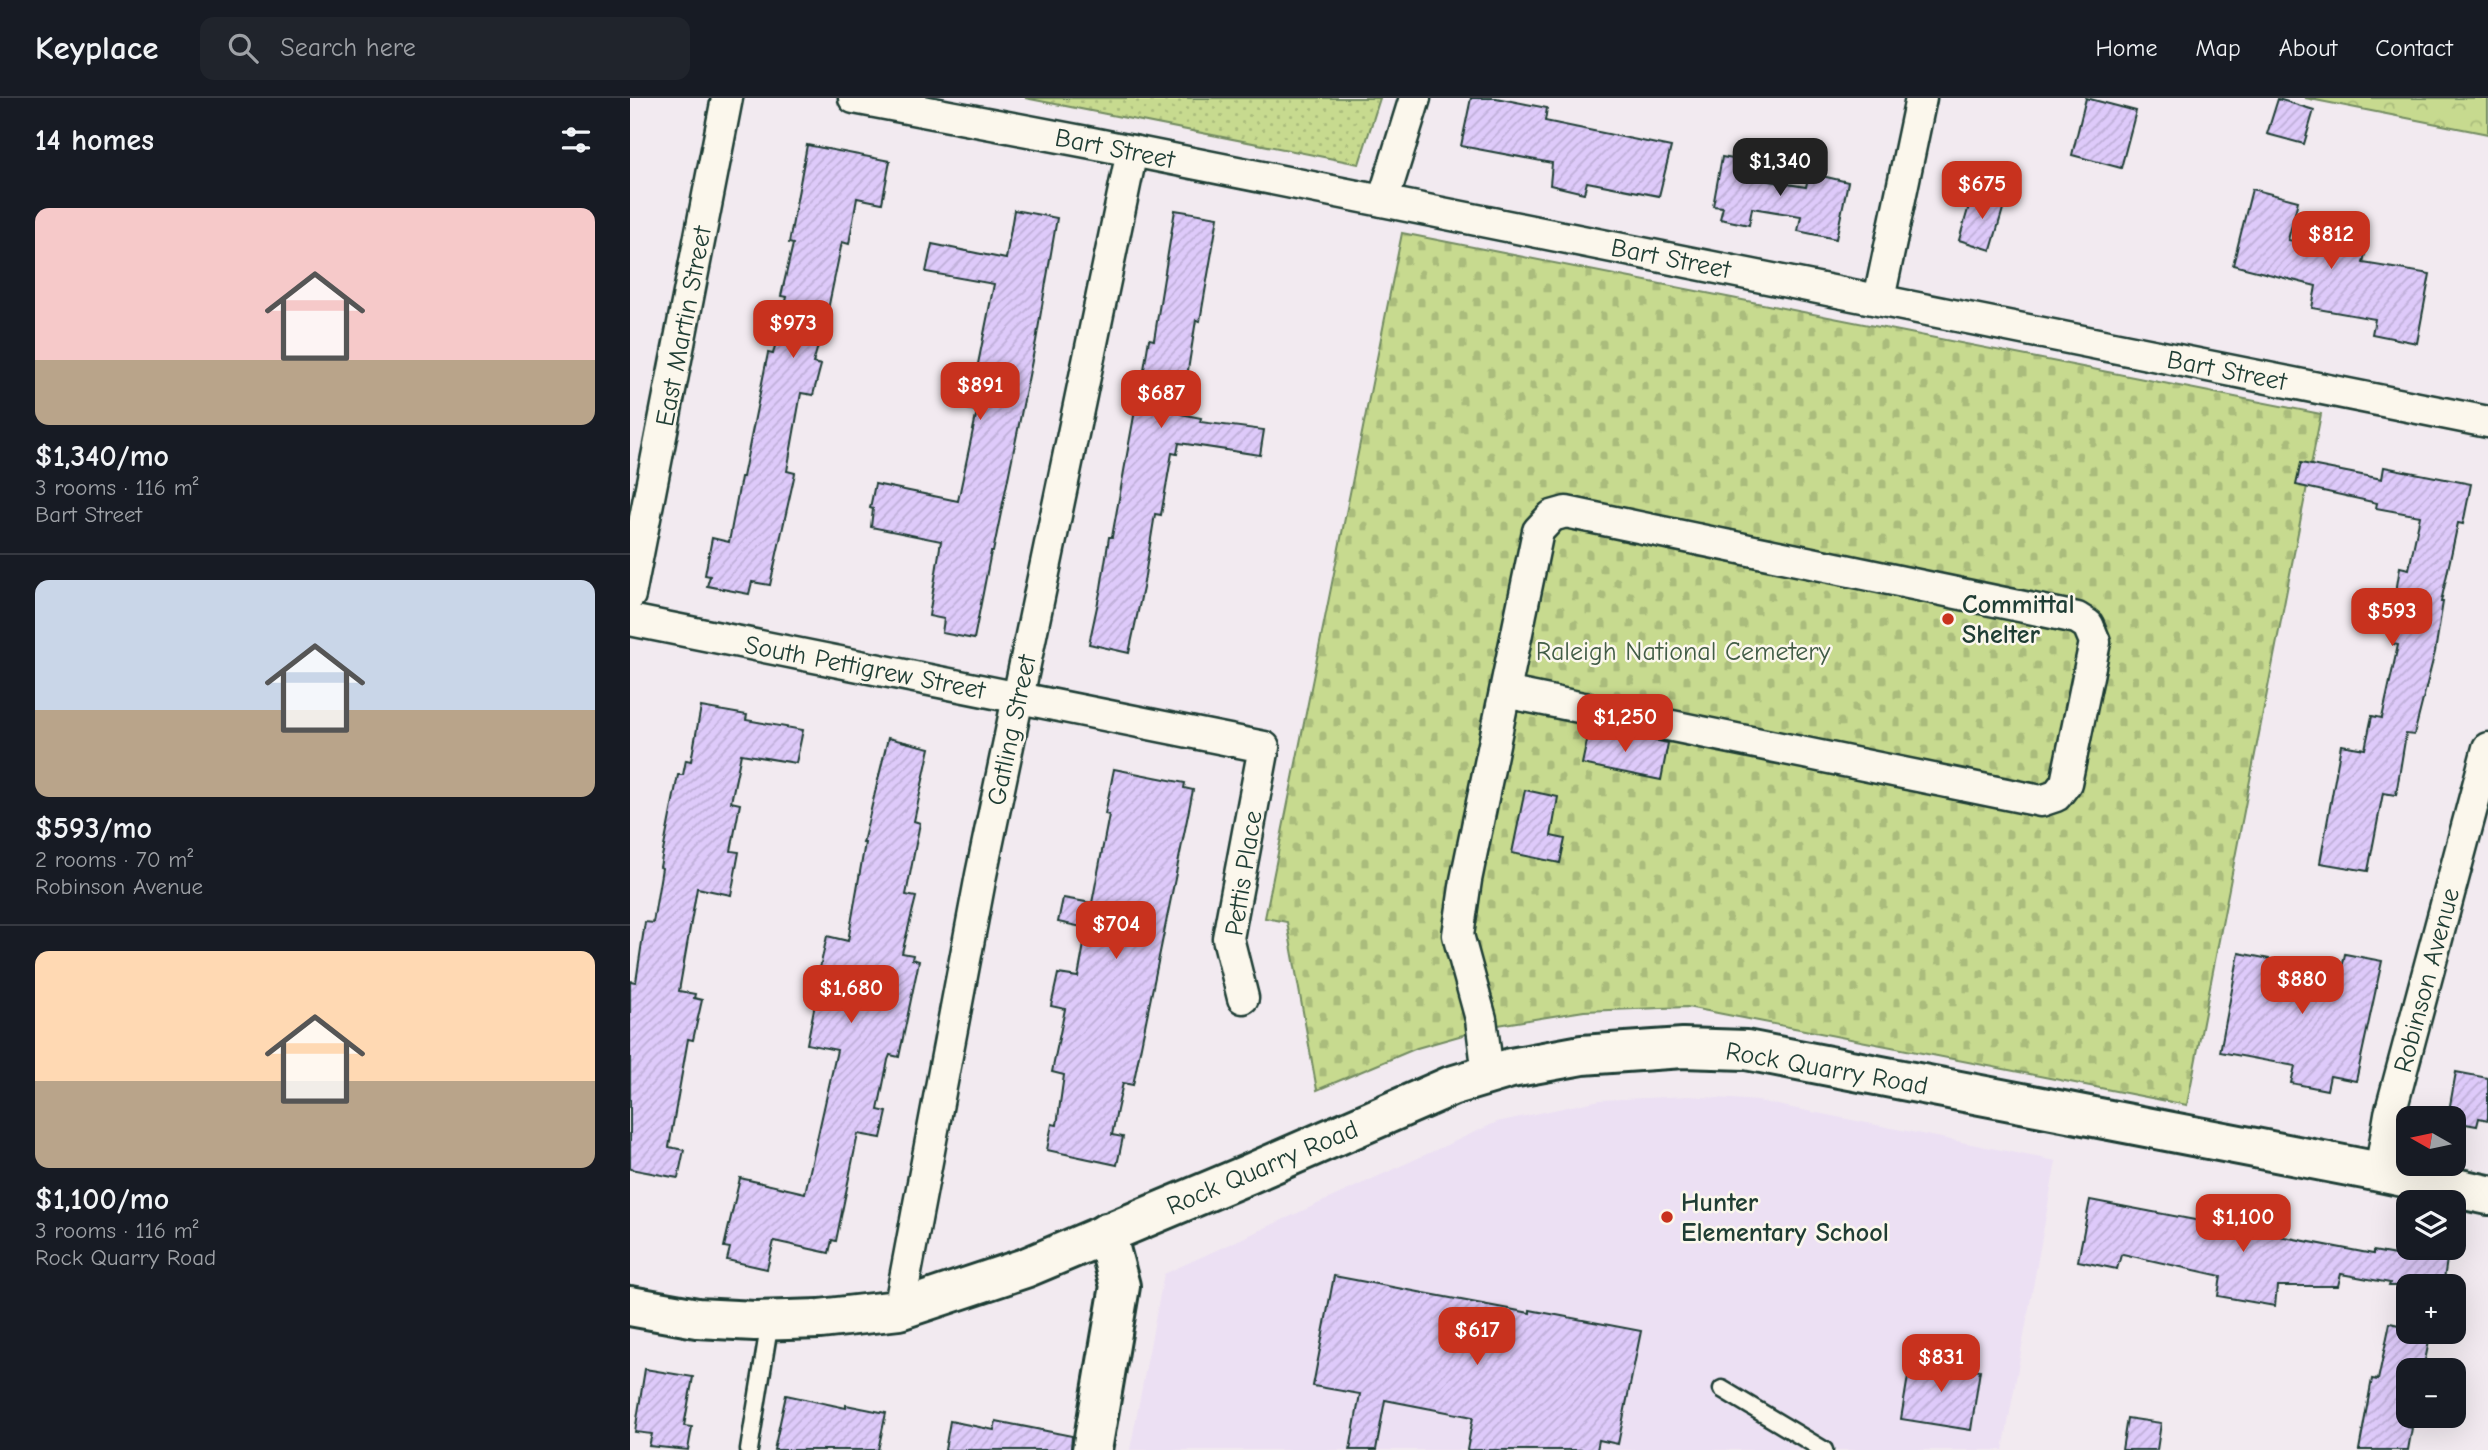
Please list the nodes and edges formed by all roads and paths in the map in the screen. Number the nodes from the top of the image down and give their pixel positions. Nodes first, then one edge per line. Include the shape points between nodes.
1 (727, 98) edge
2 (853, 98) edge
3 (1415, 98) edge
4 (1921, 98) edge
5 (1132, 151) junction
6 (1383, 201) junction
7 (1878, 299) junction
8 (2488, 422) edge
9 (630, 596) edge
10 (630, 621) edge
11 (1505, 692) junction
12 (1018, 698) junction
13 (1264, 747) joint
14 (2488, 748) edge
15 (1243, 998) dead end
16 (1488, 1074) junction
17 (2380, 1172) junction
18 (2488, 1195) edge
19 (1106, 1233) junction
20 (630, 1306) edge
21 (899, 1310) junction
22 (770, 1321) junction
23 (1722, 1389) dead end
24 (749, 1450) edge
25 (1092, 1450) edge
26 (1824, 1450) edge

1 - 9 street, East Martin Street
2 - 5 street, Bart Street
3 - 6 street
4 - 7 street
5 - 6 street, Bart Street
5 - 12 street, Gatling Street
6 - 7 street, Bart Street
7 - 8 street, Bart Street
10 - 12 street, South Pettigrew Street
11 - 11 street via 1538,531 1552,516 1566,512 2077,618 2088,625 2095,642 2066,783 2056,796 2041,801
11 - 16 street via 1458,935 1481,1018
12 - 13 street, South Pettigrew Street
12 - 21 street, Gatling Street
13 - 15 street, Pettis Place via 1228,938
14 - 17 street, Robinson Avenue via 2390,1114
16 - 17 main road, Rock Quarry Road via 1582,1055 1683,1048 1746,1050
16 - 19 main road, Rock Quarry Road
17 - 18 main road, Rock Quarry Road
19 - 21 main road, Rock Quarry Road via 1025,1268
19 - 25 main road via 1121,1286
20 - 22 main road, Rock Quarry Road via 697,1318
21 - 22 main road, Rock Quarry Road
22 - 24 lane
23 - 26 lane

